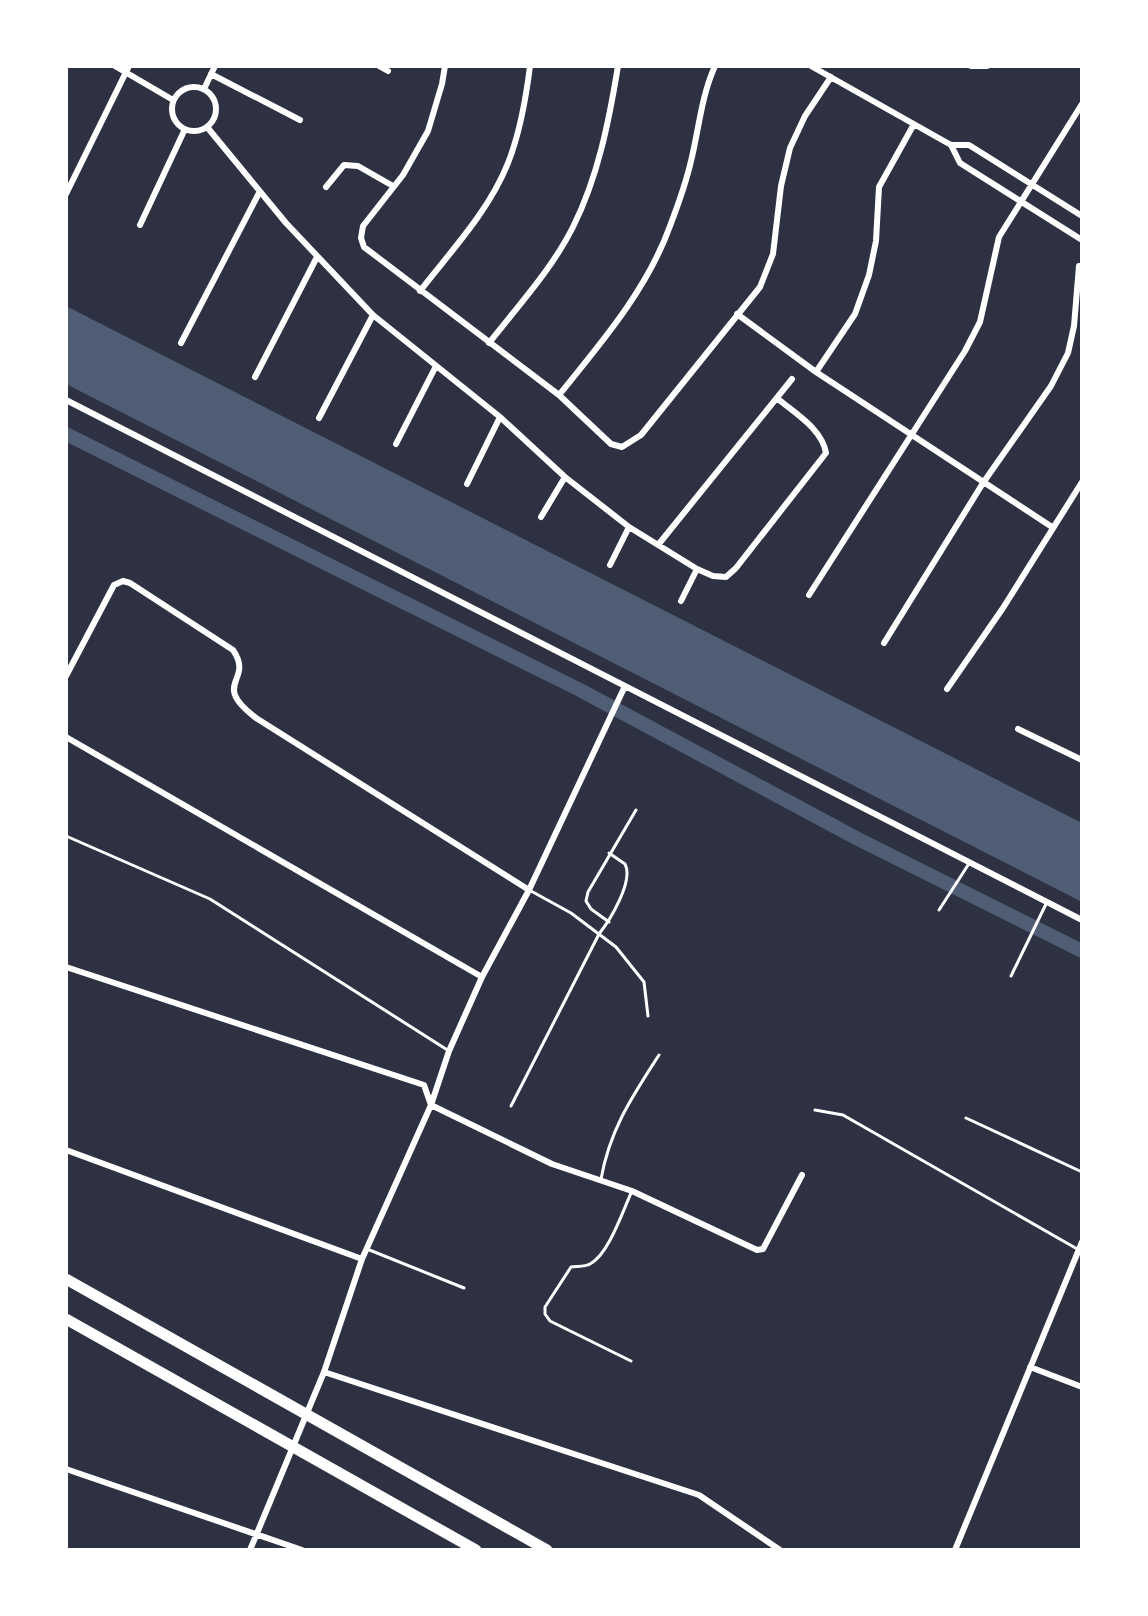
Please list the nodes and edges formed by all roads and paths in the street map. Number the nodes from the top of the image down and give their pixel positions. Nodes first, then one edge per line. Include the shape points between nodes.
1 (115, 66) edge
2 (215, 66) edge
3 (379, 66) edge
4 (445, 66) edge
5 (530, 66) edge
6 (618, 66) edge
7 (715, 66) edge
8 (811, 66) edge
9 (971, 66) edge
10 (987, 66) edge
11 (127, 69) edge
12 (388, 71) dead end
13 (211, 74) junction
14 (831, 77) junction
15 (204, 89) junction
16 (173, 100) junction
17 (1082, 104) edge
18 (300, 120) dead end
19 (914, 124) junction
20 (207, 127) junction
21 (185, 129) junction
22 (951, 145) junction
23 (1031, 183) junction
24 (393, 186) junction
25 (326, 187) dead end
26 (259, 193) junction
27 (66, 194) edge
28 (1020, 201) junction
29 (1082, 216) edge
30 (140, 225) dead end
31 (1082, 240) edge
32 (317, 257) junction
33 (1079, 266) dead end
34 (420, 291) junction
35 (737, 314) junction
36 (373, 315) junction
37 (181, 343) dead end
38 (489, 343) junction
39 (436, 366) junction
40 (816, 372) junction
41 (255, 377) dead end
42 (792, 379) dead end
43 (559, 395) junction
44 (778, 399) junction
45 (66, 400) edge
46 (500, 417) junction
47 (319, 418) dead end
48 (911, 433) junction
49 (396, 444) dead end
50 (565, 477) junction
51 (1082, 482) edge
52 (983, 483) junction
53 (467, 484) dead end
54 (541, 517) dead end
55 (629, 527) junction
56 (1052, 527) junction
57 (658, 545) junction
58 (610, 565) dead end
59 (697, 569) junction
60 (809, 595) dead end
61 (681, 601) dead end
62 (884, 643) dead end
63 (66, 676) edge
64 (625, 686) junction
65 (947, 689) dead end
66 (1018, 729) dead end
67 (66, 737) edge
68 (1082, 760) edge
69 (636, 810) dead end
70 (66, 836) edge
71 (609, 853) junction
72 (970, 862) junction
73 (529, 890) junction
74 (1047, 902) junction
75 (939, 910) dead end
76 (1082, 920) edge
77 (609, 922) junction
78 (599, 934) junction
79 (66, 967) edge
80 (1011, 976) dead end
81 (482, 977) junction
82 (648, 1016) dead end
83 (449, 1051) junction
84 (659, 1055) dead end
85 (431, 1105) junction
86 (511, 1106) dead end
87 (815, 1110) dead end
88 (966, 1118) dead end
89 (66, 1150) edge
90 (1082, 1172) edge
91 (802, 1175) dead end
92 (601, 1179) junction
93 (632, 1191) junction
94 (1082, 1242) edge
95 (367, 1249) junction
96 (1079, 1250) junction
97 (362, 1259) junction
98 (66, 1279) edge
99 (464, 1288) dead end
100 (66, 1319) edge
101 (631, 1361) dead end
102 (1030, 1367) junction
103 (324, 1372) junction
104 (1082, 1387) edge
105 (66, 1469) edge
106 (256, 1536) junction
107 (250, 1550) edge
108 (302, 1550) edge
109 (476, 1550) edge
110 (547, 1550) edge
111 (780, 1550) edge
112 (955, 1550) edge

1 - 11 street
2 - 13 street
3 - 12 street
4 - 24 street via 428,131
5 - 34 street via 508,163 479,216
6 - 38 street via 610,117 572,229
7 - 43 street via 670,228 616,324
8 - 14 street
9 - 10 street
11 - 16 street
11 - 27 street
13 - 15 street
13 - 18 street
14 - 19 street
14 - 35 street via 790,148 773,254 760,287
15 - 16 street via 192,87
15 - 20 street via 216,107
16 - 21 street via 173,117
17 - 23 street
19 - 22 street
19 - 40 street via 879,187 876,241 855,314
20 - 21 street
20 - 26 street
21 - 30 street
22 - 23 street via 969,145
22 - 28 street via 960,163
23 - 28 street
23 - 29 street
24 - 25 street via 352,164 344,165
24 - 34 street via 363,226 361,238 364,247
26 - 32 street
26 - 37 street
28 - 31 street
28 - 48 street via 999,237 980,322
32 - 36 street
32 - 41 street
33 - 52 street via 1068,353
34 - 38 street
35 - 40 street
35 - 43 street via 641,435 622,447 611,444
36 - 39 street
36 - 47 street
38 - 43 street
39 - 46 street
39 - 49 street
40 - 48 street
42 - 44 street
44 - 57 street
44 - 59 street via 812,427 826,453 726,577
45 - 64 street
46 - 50 street
46 - 53 street
48 - 52 street
48 - 60 street
50 - 54 street
50 - 55 street
51 - 56 street
52 - 56 street
52 - 62 street
55 - 57 street
55 - 58 street
56 - 65 street
57 - 59 street
59 - 61 street
63 - 73 street via 114,585 130,583 233,650 240,667 232,690 235,700 256,718
64 - 72 street
64 - 73 street
66 - 68 street
67 - 81 street
69 - 71 lane
70 - 83 lane via 210,899
71 - 77 lane via 625,864 628,878
71 - 77 lane via 586,901
72 - 74 street
72 - 75 lane
73 - 78 lane
73 - 81 street
74 - 76 street
74 - 80 lane
77 - 78 lane
78 - 82 lane via 644,982
78 - 86 lane
79 - 85 street via 424,1085
81 - 83 street
83 - 85 street
84 - 92 lane via 619,1117
85 - 92 street via 552,1164
85 - 95 street
87 - 96 lane via 843,1115
88 - 90 lane
89 - 97 street
91 - 93 street via 763,1249 757,1250
92 - 93 street
93 - 101 lane via 598,1258 571,1267 545,1307 550,1321
94 - 96 street
95 - 97 street
95 - 99 lane
96 - 102 street
97 - 103 street
98 - 110 highway
100 - 109 highway
102 - 104 street
102 - 112 street
103 - 106 street
103 - 111 street via 699,1495
105 - 106 street
106 - 107 street
106 - 108 street

